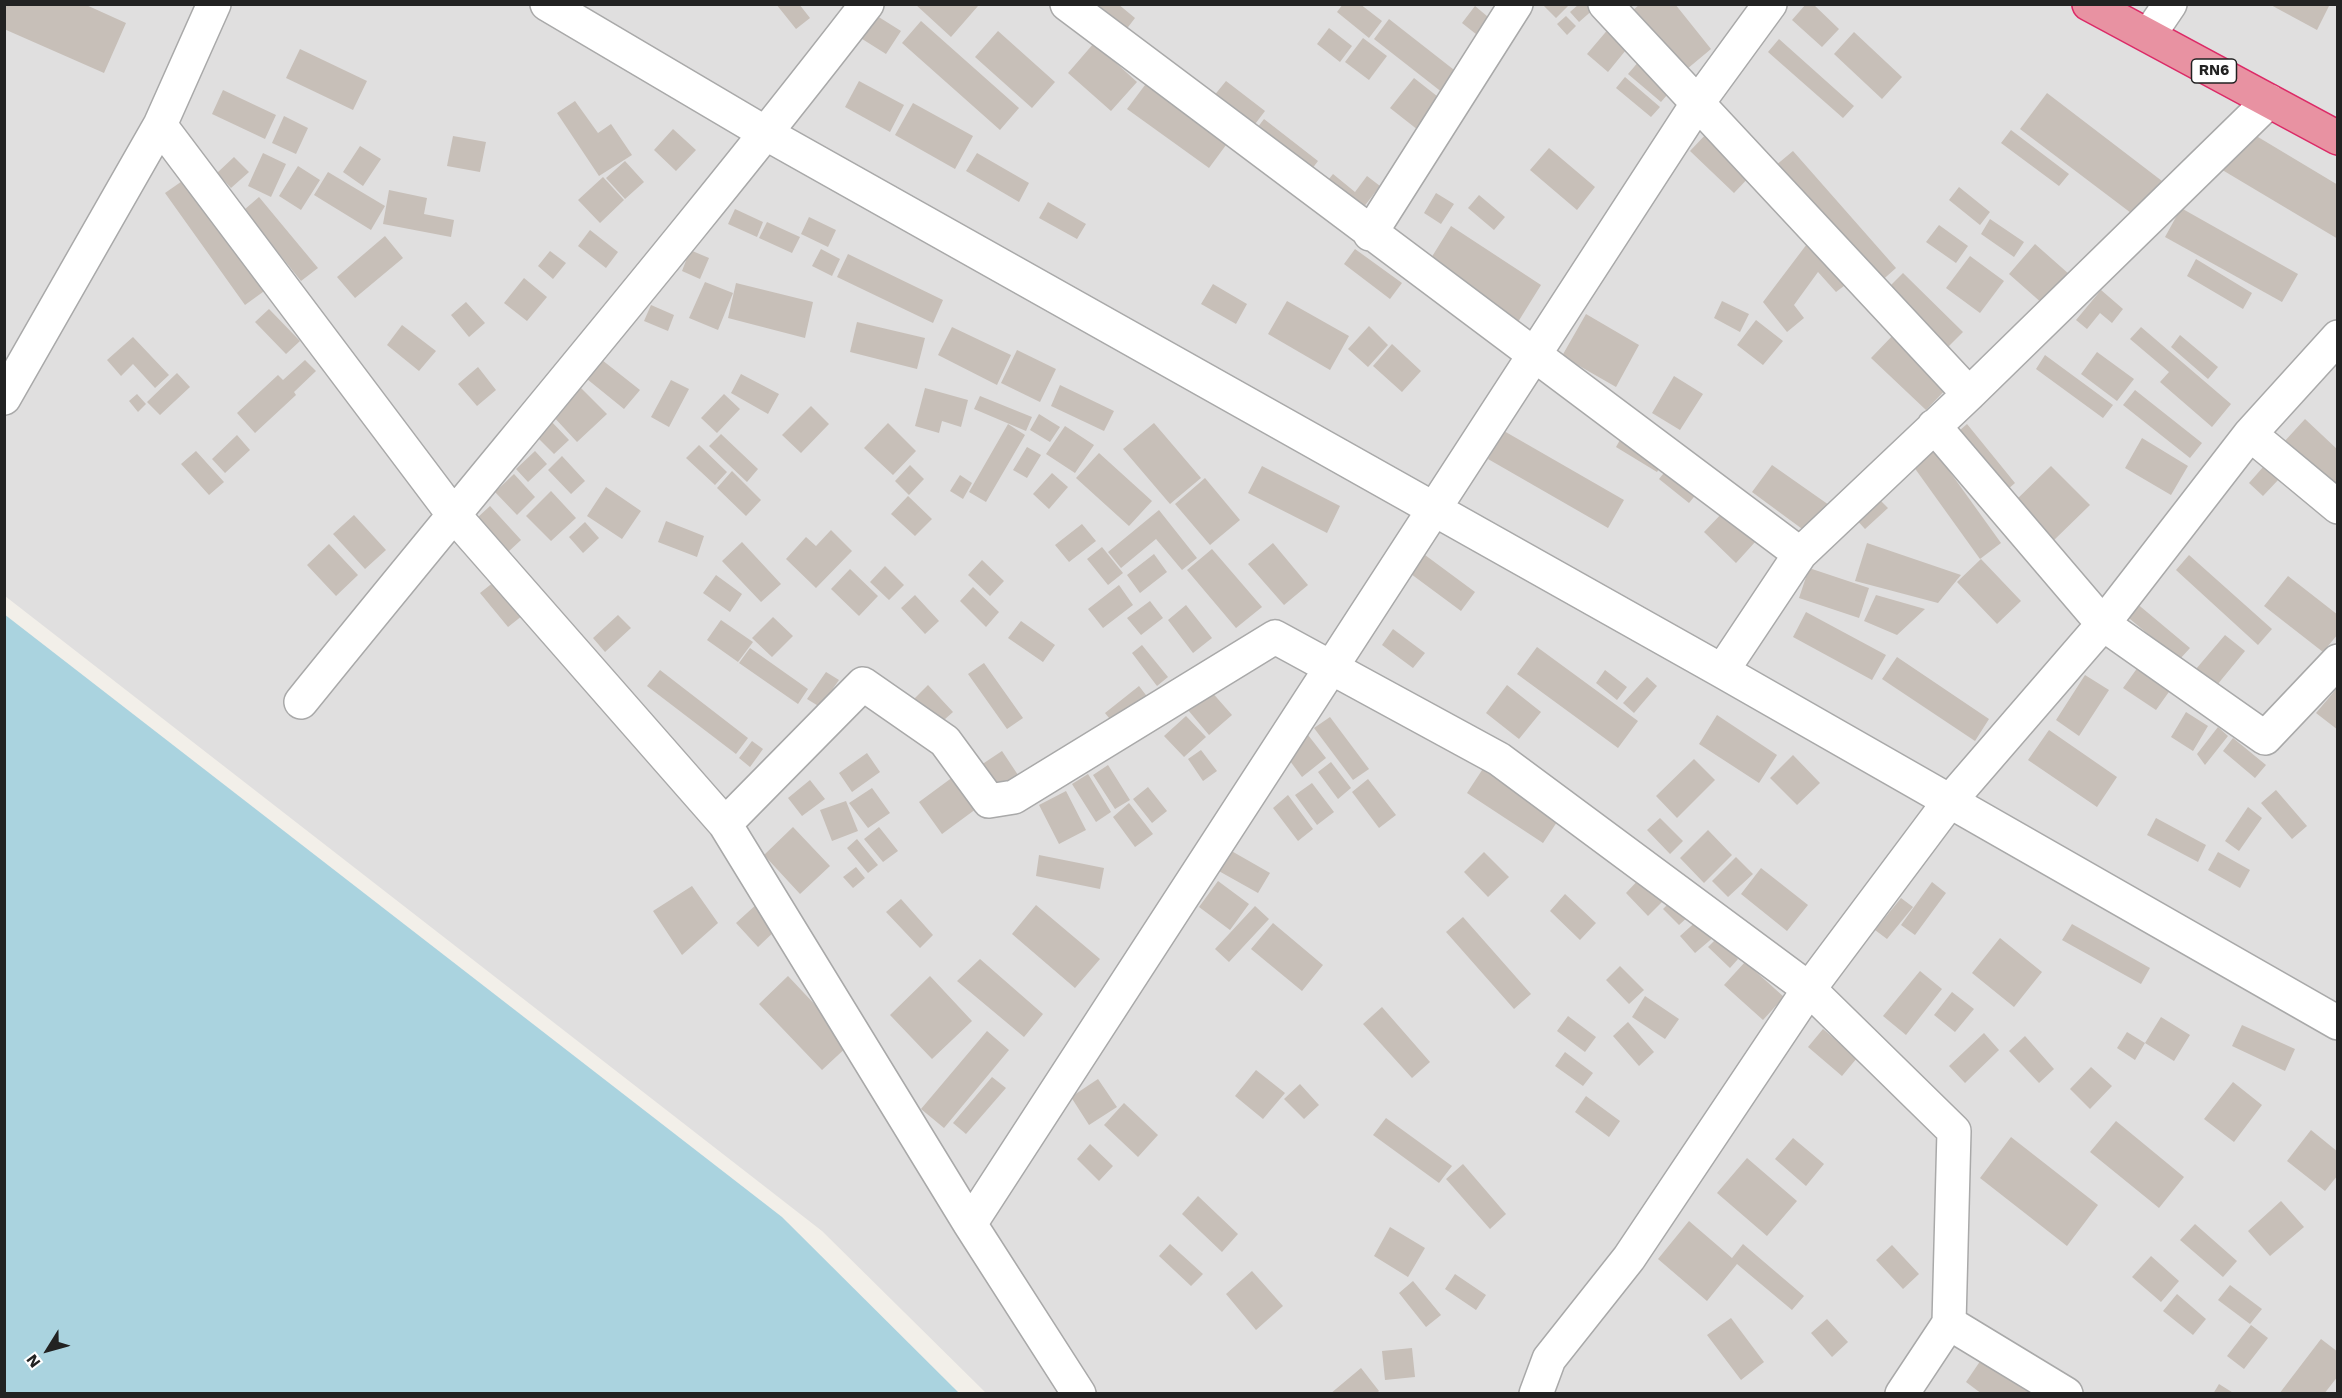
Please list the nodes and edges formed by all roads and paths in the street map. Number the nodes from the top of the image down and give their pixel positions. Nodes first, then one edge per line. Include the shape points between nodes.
1 (214, 4) edge
2 (548, 4) edge
3 (867, 4) edge
4 (1067, 4) edge
5 (1516, 4) edge
6 (1605, 4) edge
7 (1770, 4) edge
8 (2089, 4) edge
9 (2170, 4) edge
10 (2149, 35) junction
11 (2269, 101) junction
12 (1697, 104) junction
13 (160, 125) junction
14 (767, 134) junction
15 (2337, 138) edge
16 (1370, 234) junction
17 (2337, 337) edge
18 (1534, 356) junction
19 (1969, 394) junction
20 (4, 398) edge
21 (1934, 426) junction
22 (2250, 434) junction
23 (2337, 507) edge
24 (1433, 511) junction
25 (453, 514) junction
26 (1800, 554) junction
27 (2103, 624) junction
28 (2337, 661) edge
29 (1331, 668) junction
30 (1722, 671) junction
31 (301, 702) dead end
32 (1949, 802) junction
33 (725, 824) junction
34 (1809, 989) junction
35 (2337, 1023) edge
36 (970, 1224) junction
37 (1949, 1323) junction
38 (1079, 1394) edge
39 (1536, 1394) edge
40 (1902, 1394) edge
41 (2066, 1394) edge

1 - 13 street
2 - 14 street
3 - 14 street
4 - 16 street
5 - 16 street
6 - 12 street
7 - 12 street
8 - 10 highway, RN6
9 - 10 street
10 - 11 highway, RN6
11 - 15 highway, RN6
11 - 19 street
12 - 18 street
12 - 19 street
13 - 20 street
13 - 25 street
14 - 24 street
14 - 25 street
16 - 18 street
17 - 22 street
18 - 24 street
18 - 26 street
19 - 21 street
21 - 26 street
21 - 27 street
22 - 23 street
22 - 27 street
24 - 29 street
24 - 30 street
25 - 31 street
25 - 33 street
26 - 30 street
27 - 28 street via 2265,738
27 - 32 street
29 - 33 street via 1275,637 1014,797 989,801 945,741 863,684
29 - 34 street via 1499,759
29 - 36 street
30 - 32 street
32 - 34 street
32 - 35 street
33 - 36 street
34 - 37 street via 1954,1131
34 - 39 street via 1629,1258 1549,1359
36 - 38 street
37 - 40 street
37 - 41 street

